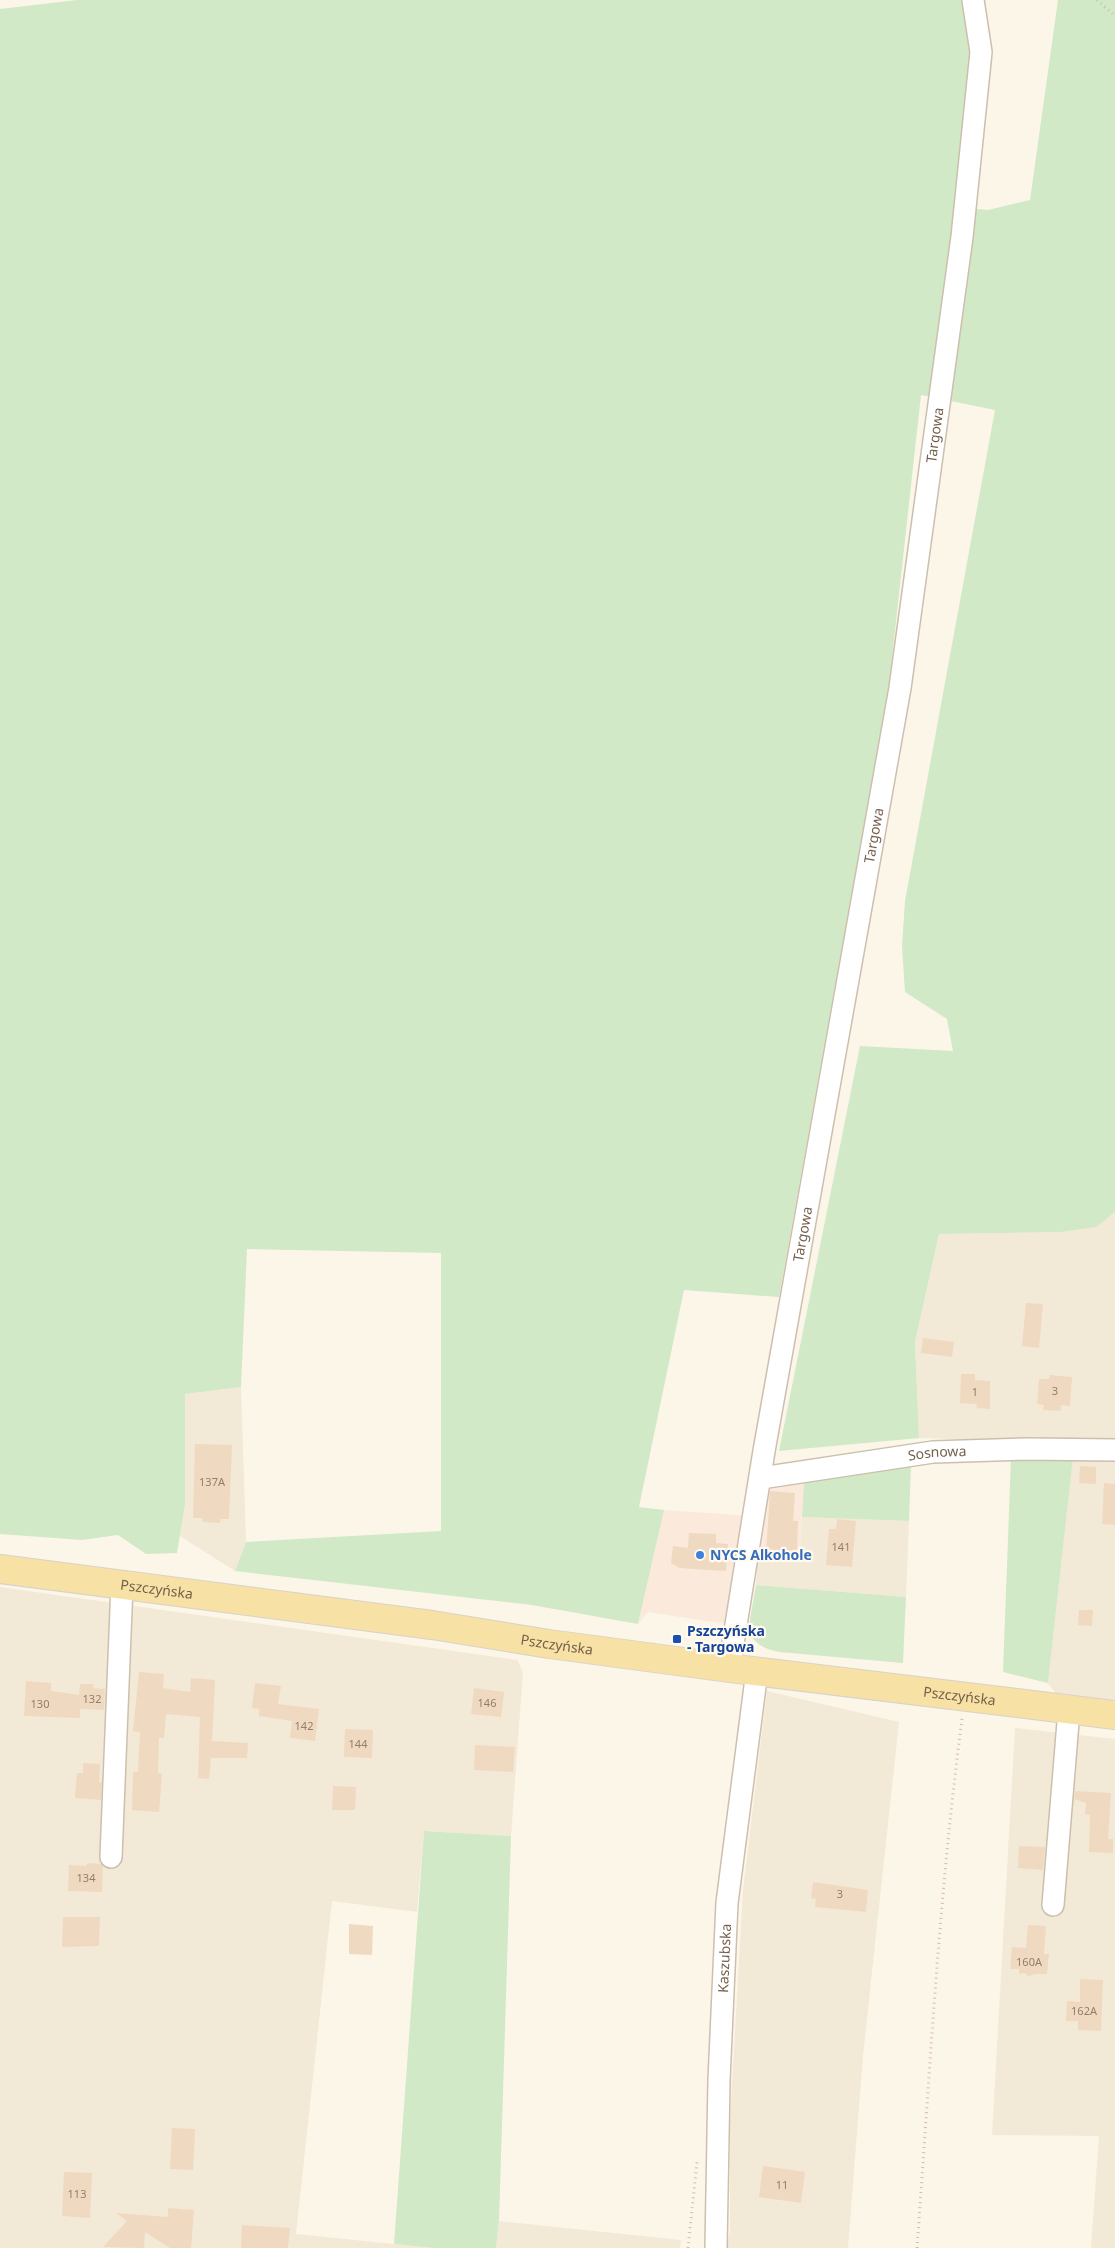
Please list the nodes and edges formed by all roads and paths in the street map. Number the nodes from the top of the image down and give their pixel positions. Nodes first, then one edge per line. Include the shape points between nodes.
1 (973, 0) edge
2 (1096, 0) edge
3 (1115, 16) edge
4 (1115, 1450) edge
5 (761, 1478) junction
6 (0, 1569) edge
7 (122, 1585) junction
8 (729, 1668) junction
9 (757, 1671) junction
10 (965, 1696) junction
11 (1068, 1710) junction
12 (1115, 1715) edge
13 (111, 1857) dead end
14 (1053, 1905) dead end
15 (716, 2248) edge
16 (917, 2248) edge

1 - 5 street, Targowa via 981,52 962,237 902,679
2 - 3 path
4 - 5 street, Sosnowa via 933,1452
5 - 8 street, Targowa
6 - 7 main road, Pszczyńska
7 - 8 main road, Pszczyńska
7 - 13 street
8 - 9 main road, Pszczyńska
9 - 10 main road, Pszczyńska
9 - 15 street, Kaszubska via 727,1903
10 - 11 main road, Pszczyńska
10 - 16 path via 938,1941
11 - 12 main road, Pszczyńska
11 - 14 street

